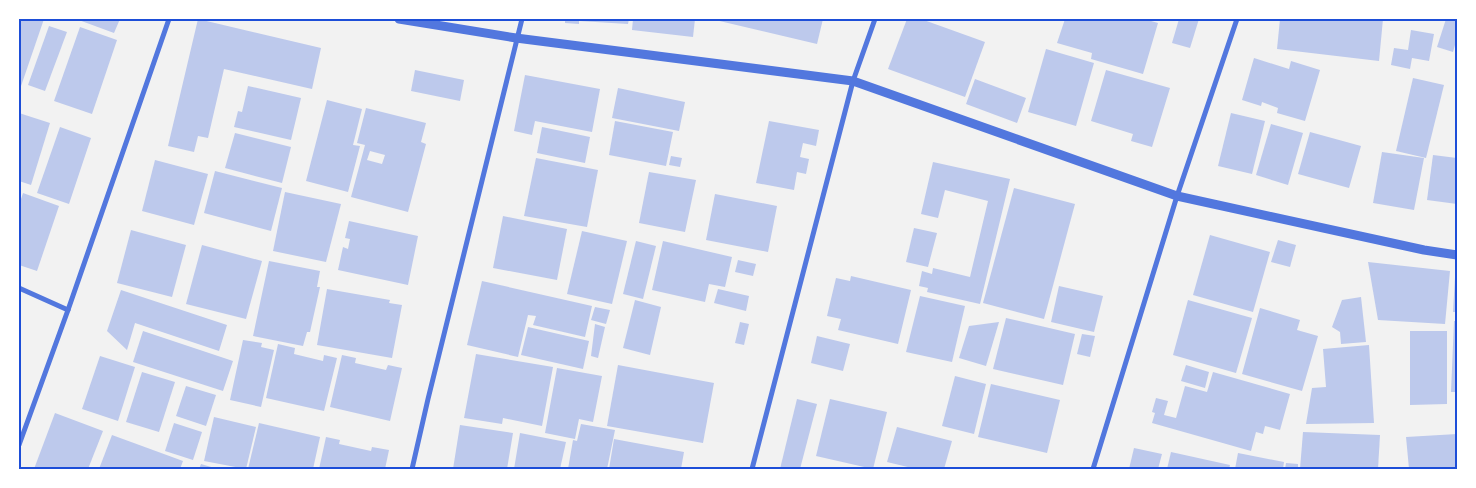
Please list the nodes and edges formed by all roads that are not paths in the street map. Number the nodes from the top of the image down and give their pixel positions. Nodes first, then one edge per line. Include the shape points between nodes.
1 (169, 19) edge
2 (399, 19) edge
3 (522, 19) edge
4 (875, 19) edge
5 (1237, 19) edge
6 (516, 38) junction
7 (853, 81) junction
8 (1177, 196) junction
9 (1457, 255) edge
10 (19, 288) edge
11 (68, 310) junction
12 (19, 445) edge
13 (412, 469) edge
14 (752, 469) edge
15 (1094, 469) edge

1 - 11 street
2 - 6 street
3 - 6 street
4 - 7 street
5 - 8 street
6 - 7 street
6 - 13 street
7 - 8 street
7 - 14 street
8 - 9 street
8 - 15 street
10 - 11 street
11 - 12 street

